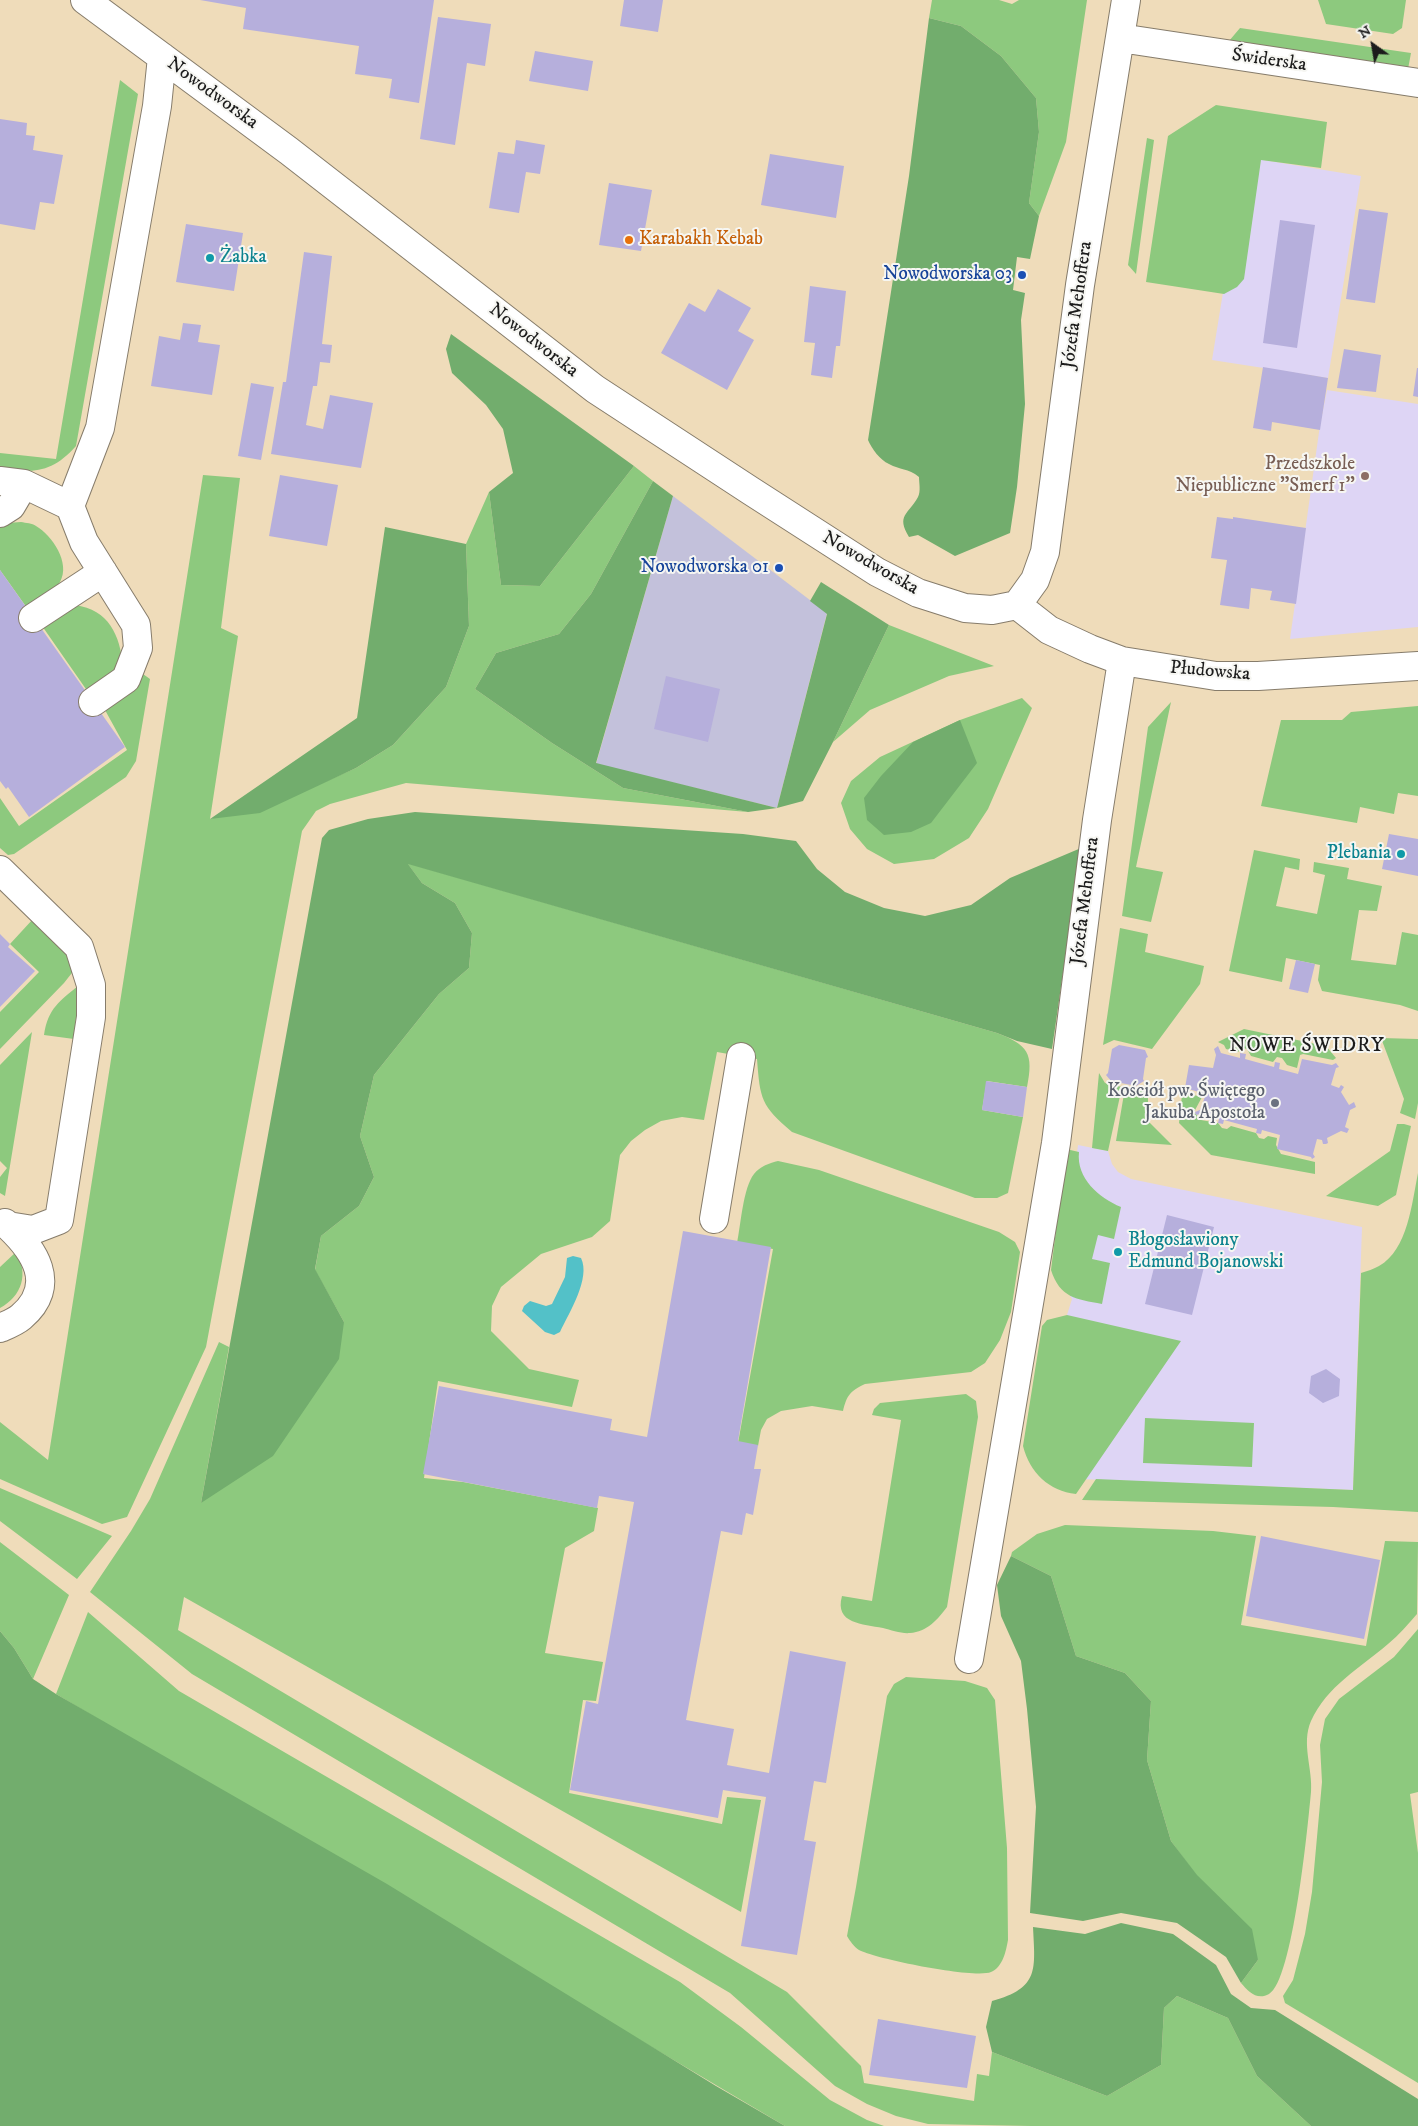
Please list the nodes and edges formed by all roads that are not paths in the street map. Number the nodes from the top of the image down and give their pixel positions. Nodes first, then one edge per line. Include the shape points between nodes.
1 (85, 0) edge
2 (1126, 0) edge
3 (1120, 38) junction
4 (162, 57) junction
5 (1418, 83) edge
6 (12, 483) edge
7 (70, 506) junction
8 (0, 513) edge
9 (103, 572) junction
10 (1017, 605) junction
11 (34, 618) dead end
12 (1122, 661) junction
13 (1418, 666) edge
14 (92, 702) dead end
15 (0, 870) edge
16 (741, 1057) dead end
17 (714, 1219) dead end
18 (4, 1222) edge
19 (0, 1328) edge
20 (969, 1659) dead end

1 - 4 street, Nowodworska
2 - 3 street, Józefa Mehoffera
3 - 5 street, Świderska
3 - 10 street, Józefa Mehoffera via 1080,285 1045,552 1034,580
4 - 7 street via 157,106 100,428
4 - 10 street, Nowodworska via 289,151 595,389 877,572 918,594 965,608 992,610
6 - 7 street
6 - 8 street via 11,506
7 - 9 street via 84,542
9 - 11 street
9 - 14 street via 136,625 138,648 126,678
10 - 12 street, Płudowska via 1049,630
12 - 13 street, Płudowska via 1216,676 1274,676
12 - 20 street, Józefa Mehoffera via 1097,820 1056,1143
15 - 18 street via 79,947 91,985 91,1017 58,1220 33,1230
16 - 17 street
18 - 19 street via 33,1253 41,1275 38,1299 20,1318

